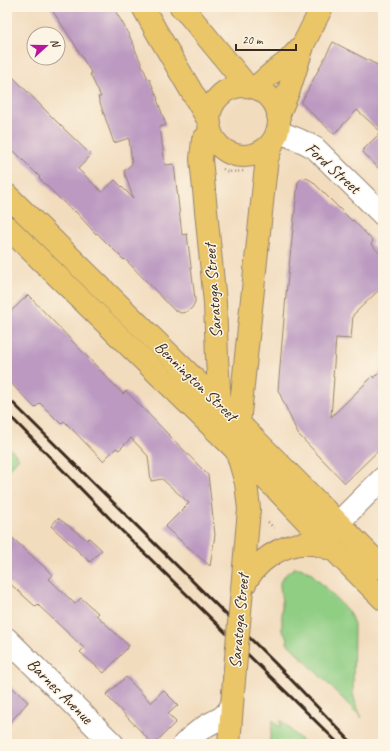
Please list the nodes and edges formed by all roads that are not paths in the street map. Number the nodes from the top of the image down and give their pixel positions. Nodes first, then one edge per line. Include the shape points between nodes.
1 (143, 7) edge
2 (181, 7) edge
3 (322, 7) edge
4 (304, 43) junction
5 (251, 87) junction
6 (210, 127) junction
7 (276, 129) junction
8 (7, 195) edge
9 (383, 215) edge
10 (7, 227) edge
11 (220, 404) junction
12 (239, 422) junction
13 (237, 451) junction
14 (383, 478) edge
15 (338, 523) junction
16 (335, 551) junction
17 (383, 568) edge
18 (242, 589) junction
19 (383, 599) edge
20 (8, 641) edge
21 (232, 704) junction
22 (113, 744) edge
23 (184, 744) edge
24 (229, 744) edge

1 - 6 main road
2 - 5 main road
3 - 4 main road
4 - 5 main road via 291,59
4 - 7 main road, Saratoga Street
5 - 6 main road via 232,88 219,96 211,109
5 - 7 main road via 262,91 273,102
6 - 7 main road via 219,145 240,156 256,154 263,150 269,145
6 - 11 main road, Saratoga Street via 203,140 201,159 215,303
7 - 9 street, Ford Street via 315,148
7 - 12 main road, Saratoga Street via 267,159
8 - 11 main road, Bennington Street
10 - 13 main road, Bennington Street
11 - 12 main road, Bennington Street
11 - 13 main road, Saratoga Street
12 - 13 main road, Saratoga Street
12 - 15 main road, Bennington Street
13 - 16 main road, Bennington Street
13 - 18 main road, Saratoga Street via 249,503
14 - 15 street
15 - 17 main road, Bennington Street
16 - 18 main road via 310,543 283,549 257,566
16 - 19 main road, Bennington Street
18 - 21 main road, Saratoga Street, bridge
20 - 22 street, Barnes Avenue
21 - 23 street via 222,718 200,730
21 - 24 main road, Saratoga Street

